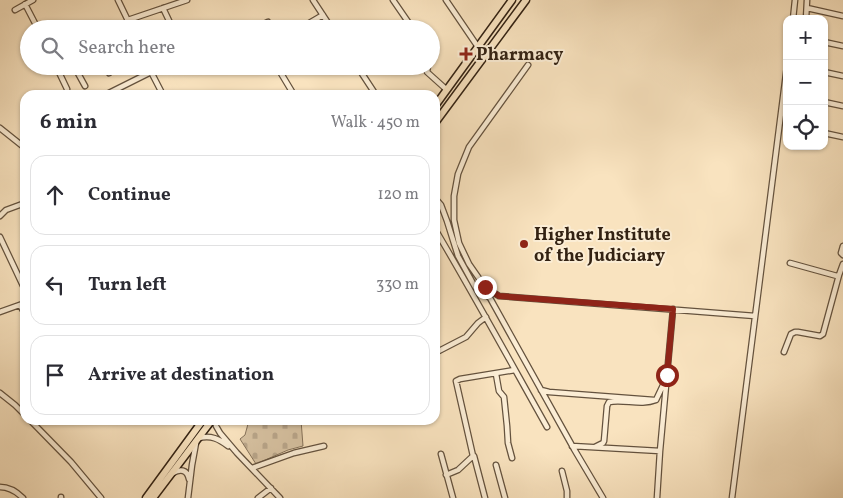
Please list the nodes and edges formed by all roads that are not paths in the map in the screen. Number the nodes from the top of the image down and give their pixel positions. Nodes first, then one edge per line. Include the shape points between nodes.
1 (33, 0) edge
2 (118, 0) edge
3 (187, 0) edge
4 (313, 0) edge
5 (393, 0) edge
6 (446, 0) edge
7 (512, 0) edge
8 (526, 0) edge
9 (795, 0) edge
10 (806, 0) edge
11 (25, 4) junction
12 (163, 8) junction
13 (806, 8) junction
14 (15, 10) dead end
15 (323, 15) junction
16 (793, 15) edge
17 (806, 15) edge
18 (843, 16) edge
19 (33, 20) edge
20 (128, 20) joint
21 (168, 20) edge
22 (314, 20) edge
23 (326, 20) edge
24 (406, 20) edge
25 (828, 43) edge
26 (843, 46) edge
27 (478, 48) junction
28 (528, 65) dead end
29 (828, 73) edge
30 (60, 75) edge
31 (79, 75) edge
32 (145, 75) edge
33 (153, 75) edge
34 (282, 75) edge
35 (363, 75) edge
36 (430, 75) edge
37 (843, 76) edge
38 (85, 86) dead end
39 (67, 89) dead end
40 (115, 90) edge
41 (160, 90) edge
42 (291, 90) edge
43 (373, 90) edge
44 (447, 90) junction
45 (783, 97) edge
46 (440, 99) edge
47 (828, 103) edge
48 (843, 106) edge
49 (440, 116) edge
50 (0, 128) edge
51 (828, 134) edge
52 (843, 137) edge
53 (20, 142) edge
54 (20, 205) edge
55 (440, 205) edge
56 (0, 216) edge
57 (0, 237) edge
58 (440, 238) edge
59 (843, 246) edge
60 (843, 255) edge
61 (790, 263) dead end
62 (843, 264) edge
63 (839, 275) junction
64 (20, 279) edge
65 (20, 305) edge
66 (673, 309) junction
67 (0, 312) edge
68 (755, 316) junction
69 (486, 317) junction
70 (440, 350) edge
71 (784, 352) dead end
72 (514, 370) junction
73 (496, 374) junction
74 (667, 375) junction
75 (541, 390) junction
76 (0, 392) edge
77 (656, 400) junction
78 (20, 410) edge
79 (35, 425) edge
80 (199, 425) edge
81 (208, 425) edge
82 (216, 425) edge
83 (547, 427) dead end
84 (197, 440) junction
85 (324, 446) dead end
86 (572, 446) junction
87 (595, 447) junction
88 (660, 451) junction
89 (237, 453) junction
90 (441, 454) dead end
91 (473, 454) junction
92 (512, 458) dead end
93 (496, 465) dead end
94 (252, 468) junction
95 (562, 471) dead end
96 (171, 474) junction
97 (446, 475) junction
98 (189, 480) junction
99 (0, 487) edge
100 (271, 488) junction
101 (22, 498) edge
102 (101, 498) edge
103 (146, 498) edge
104 (153, 498) edge
105 (188, 498) edge
106 (258, 498) edge
107 (280, 498) edge
108 (454, 498) edge
109 (485, 498) edge
110 (505, 498) edge
111 (567, 498) edge
112 (603, 498) edge
113 (657, 498) edge
114 (732, 498) edge

1 - 11 street
2 - 20 street
3 - 12 street
4 - 15 street
5 - 24 street
6 - 27 street
7 - 27 highway
8 - 49 highway
9 - 16 street
10 - 13 street
11 - 14 street
11 - 19 street
12 - 20 street
12 - 21 street
13 - 17 street
13 - 18 street
15 - 22 street
15 - 23 street
25 - 26 street
27 - 44 highway
28 - 66 street via 470,147 458,174 454,220 459,243 469,264 485,287 499,296
29 - 37 street
30 - 39 street
31 - 38 street
32 - 40 street
33 - 41 street
34 - 42 street
35 - 43 street
36 - 44 street
44 - 46 highway
45 - 68 street
47 - 48 street
50 - 53 street
51 - 52 street
54 - 56 street
55 - 75 street via 458,256 475,287 490,298
57 - 64 street
58 - 69 street
59 - 60 street
61 - 63 street
62 - 63 street
63 - 71 street via 823,334 795,332 791,334
65 - 67 street
66 - 68 street
66 - 74 street
68 - 114 street
69 - 70 street via 466,337
69 - 72 street
72 - 73 street
72 - 83 street
73 - 91 street via 456,381
73 - 92 street via 498,388 504,396
74 - 77 street
74 - 88 street
75 - 77 street
75 - 86 street
76 - 78 street
77 - 87 street via 648,403 608,402 604,441
79 - 102 street
80 - 103 highway
81 - 84 highway
82 - 89 street
84 - 89 street via 217,438
84 - 96 highway
84 - 98 street
85 - 94 street
86 - 87 street
86 - 112 street
87 - 88 street
88 - 113 street
89 - 94 street
90 - 97 street
91 - 97 street via 473,458 458,470
91 - 109 street
93 - 110 street
94 - 100 street
95 - 111 street
96 - 98 street via 182,470
96 - 104 highway
97 - 108 street
98 - 105 street
99 - 101 street via 9,488
100 - 106 street
100 - 107 street

